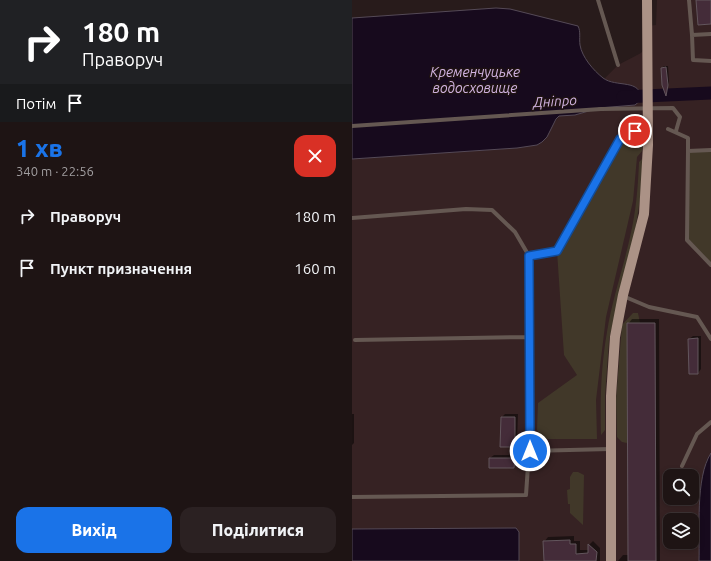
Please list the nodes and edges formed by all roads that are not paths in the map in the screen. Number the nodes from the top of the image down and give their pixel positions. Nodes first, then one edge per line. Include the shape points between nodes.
1 (598, 0) edge
2 (647, 0) edge
3 (689, 0) edge
4 (711, 34) edge
5 (692, 35) junction
6 (711, 62) edge
7 (618, 65) dead end
8 (352, 126) edge
9 (668, 129) dead end
10 (635, 131) dead end
11 (676, 132) junction
12 (711, 150) edge
13 (688, 151) junction
14 (352, 218) edge
15 (529, 256) junction
16 (711, 265) edge
17 (622, 295) junction
18 (529, 337) junction
19 (711, 339) edge
20 (355, 340) dead end
21 (711, 422) edge
22 (610, 449) junction
23 (530, 451) junction
24 (514, 452) dead end
25 (682, 466) dead end
26 (352, 497) edge
27 (611, 561) edge

1 - 7 lane
2 - 17 main road via 648,145 644,214
3 - 5 lane
4 - 5 lane
5 - 6 lane via 693,60
8 - 11 lane via 601,109 673,108 680,117
9 - 11 lane
10 - 15 lane via 620,139 557,251
11 - 13 lane via 688,138
12 - 13 lane
13 - 16 lane via 687,240
14 - 15 lane via 466,209 492,210 515,232
15 - 18 lane
17 - 19 lane via 649,307 697,316
17 - 22 main road via 615,337
18 - 20 lane
18 - 23 lane
21 - 25 lane via 697,434
22 - 23 lane
22 - 27 main road
23 - 24 lane
23 - 26 lane via 526,495

